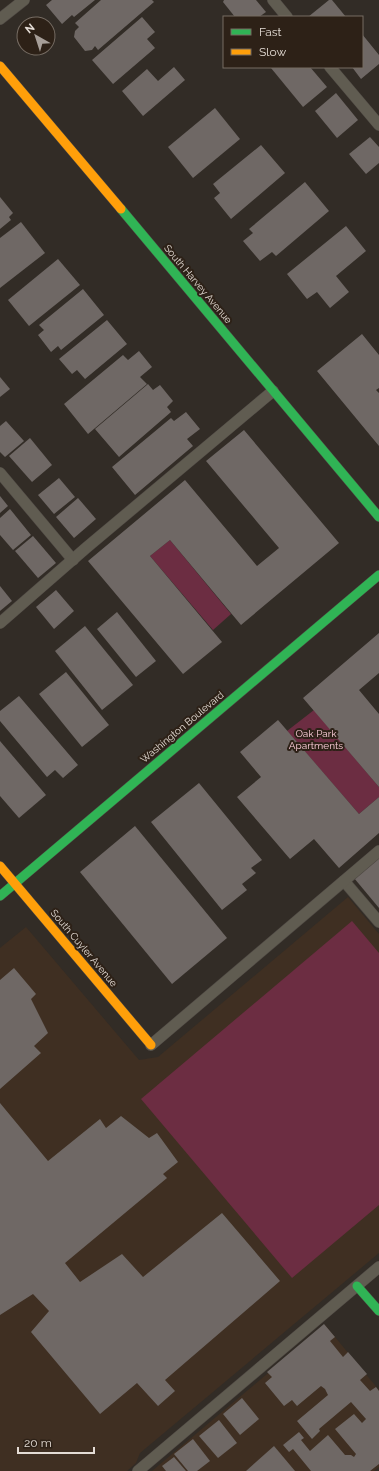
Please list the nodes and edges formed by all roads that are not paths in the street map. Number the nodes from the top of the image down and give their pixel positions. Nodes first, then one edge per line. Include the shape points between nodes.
1 (24, 0) edge
2 (273, 0) edge
3 (286, 16) edge
4 (0, 19) edge
5 (0, 66) edge
6 (331, 68) edge
7 (379, 125) edge
8 (273, 390) junction
9 (0, 473) edge
10 (379, 516) edge
11 (73, 560) junction
12 (379, 575) edge
13 (0, 623) edge
14 (379, 851) edge
15 (0, 866) edge
16 (344, 881) junction
17 (15, 883) junction
18 (0, 896) edge
19 (379, 922) edge
20 (151, 1045) joint
21 (379, 1267) edge
22 (358, 1286) junction
23 (379, 1312) edge
24 (138, 1471) edge

1 - 4 lane
2 - 3 lane
5 - 8 street, South Harvey Avenue
6 - 7 lane
8 - 10 street, South Harvey Avenue
8 - 11 lane
9 - 11 lane
11 - 13 lane
12 - 17 street, Washington Boulevard
14 - 16 lane
15 - 17 street, South Cuyler Avenue
16 - 19 lane
16 - 20 lane
17 - 18 street, Washington Boulevard
17 - 20 street, South Cuyler Avenue
21 - 22 lane
22 - 23 street
22 - 24 lane

